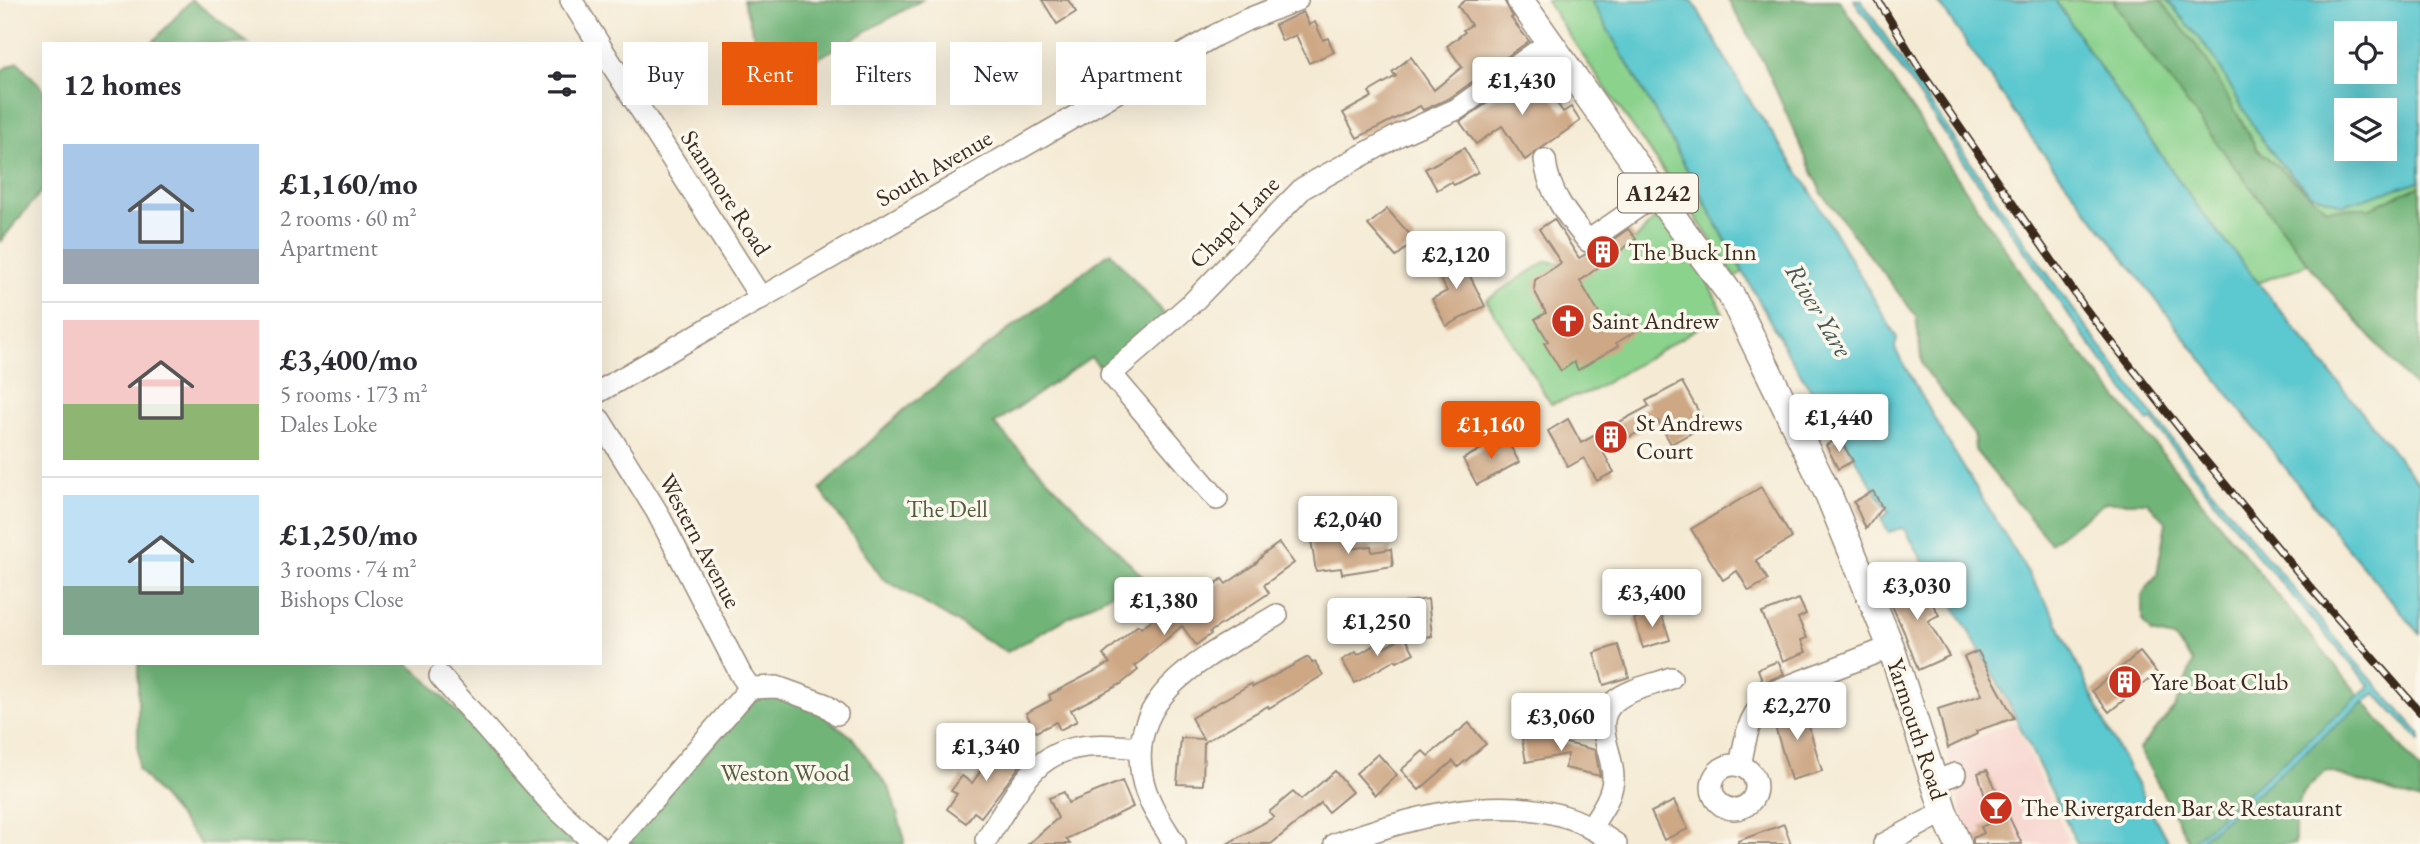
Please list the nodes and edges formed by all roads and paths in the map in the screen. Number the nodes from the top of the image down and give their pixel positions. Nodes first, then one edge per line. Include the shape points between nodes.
1 (571, 0) edge
2 (1297, 0) edge
3 (1520, 0) edge
4 (598, 42) edge
5 (1550, 42) junction
6 (602, 48) edge
7 (1545, 160) dead end
8 (1658, 193) junction
9 (761, 298) junction
10 (602, 390) edge
11 (602, 423) edge
12 (1217, 499) dead end
13 (1276, 615) dead end
14 (1891, 647) junction
15 (440, 676) dead end
16 (1671, 678) dead end
17 (750, 688) junction
18 (837, 714) dead end
19 (1140, 748) junction
20 (1740, 766) dead end
21 (1944, 812) junction
22 (1590, 828) junction
23 (986, 840) dead end
24 (595, 844) edge
25 (615, 844) edge
26 (1175, 844) edge
27 (1335, 844) edge
28 (1616, 844) edge
29 (1884, 844) edge
30 (1958, 844) edge

1 - 4 street, Stanmore Road
2 - 9 street, South Avenue via 1216,35
3 - 5 main road, Yarmouth Road / A1242
5 - 8 main road, Yarmouth Road / A1242
5 - 12 street, Chapel Lane via 1457,108 1303,188 1193,302 1111,374
6 - 9 street, Stanmore Road
7 - 8 street via 1554,194 1581,246
8 - 14 main road, Yarmouth Road / A1242 via 1731,295 1829,496
9 - 10 street, South Avenue
11 - 17 street, Western Avenue via 657,512
13 - 19 street via 1170,685 1157,699
14 - 20 street via 1773,692 1748,725
14 - 21 main road, Yarmouth Road / A1242 via 1945,778
15 - 24 street via 551,803
16 - 22 street via 1625,695 1607,709 1603,727 1613,779 1610,795
17 - 18 street via 777,687 824,704
17 - 25 street
19 - 23 street via 1107,744 1072,747 1048,757 1029,773
19 - 26 street via 1142,778 1154,810
21 - 29 street
21 - 30 main road, Yarmouth Road / A1242
22 - 27 street via 1536,810 1480,809 1414,819
22 - 28 street

